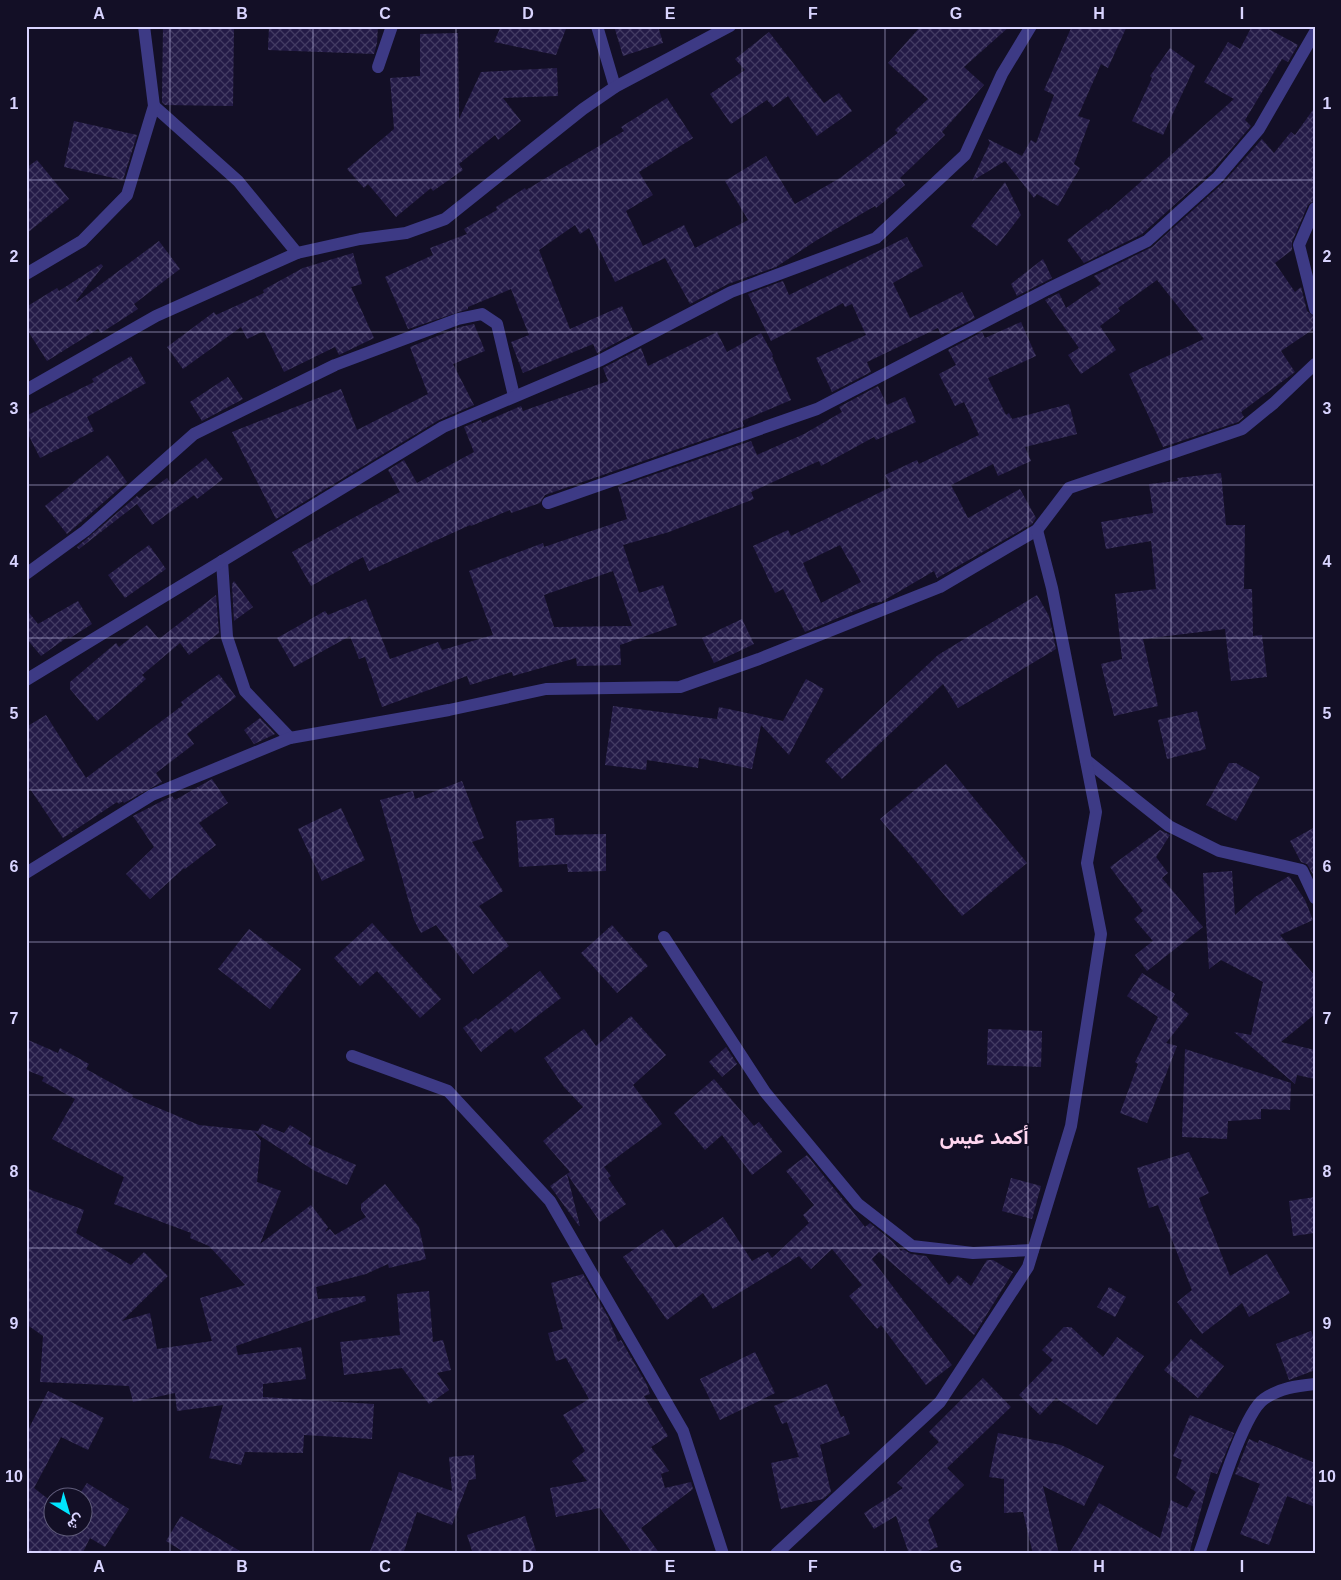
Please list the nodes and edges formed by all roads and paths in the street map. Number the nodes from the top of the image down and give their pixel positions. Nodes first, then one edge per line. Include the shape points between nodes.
1 (144, 26) edge
2 (392, 26) edge
3 (597, 26) edge
4 (730, 26) edge
5 (1031, 26) edge
6 (1315, 32) edge
7 (378, 67) dead end
8 (615, 87) junction
9 (154, 106) junction
10 (1315, 208) edge
11 (296, 253) junction
12 (26, 274) edge
13 (1315, 309) edge
14 (1315, 364) edge
15 (26, 390) edge
16 (514, 396) junction
17 (548, 503) dead end
18 (1036, 530) junction
19 (222, 562) junction
20 (26, 574) edge
21 (26, 680) edge
22 (290, 738) junction
23 (1086, 760) junction
24 (26, 872) edge
25 (1315, 898) edge
26 (664, 937) dead end
27 (352, 1056) dead end
28 (1033, 1250) junction
29 (1315, 1384) edge
30 (723, 1554) edge
31 (776, 1554) edge
32 (1198, 1554) edge

1 - 9 street
2 - 7 street
3 - 8 street
4 - 8 street
5 - 16 street via 1002,74 965,154 876,238 730,292 601,360
6 - 17 street via 1260,129 1218,177 1147,241 817,409
8 - 11 street via 445,219 406,233
9 - 11 street via 238,181
9 - 12 street via 127,195 82,241
10 - 13 street via 1299,245
11 - 15 street via 156,316
14 - 18 street via 1242,429 1069,488
16 - 19 street via 442,427
16 - 20 street via 497,324 482,314 458,319 335,365 194,434 85,531
18 - 22 street via 940,587 768,656 680,687 546,689
18 - 23 street via 1052,588
19 - 21 street
19 - 22 street via 227,637 245,691
22 - 24 street via 152,795
23 - 25 street via 1169,826 1219,851 1302,870
23 - 28 street via 1096,812 1087,863 1101,934 1071,1126
26 - 28 street via 765,1092 858,1204 912,1246 974,1253
27 - 30 street via 448,1091 550,1201 683,1431
28 - 31 street via 1028,1267 940,1402
29 - 32 street via 1286,1387 1262,1400 1248,1421

